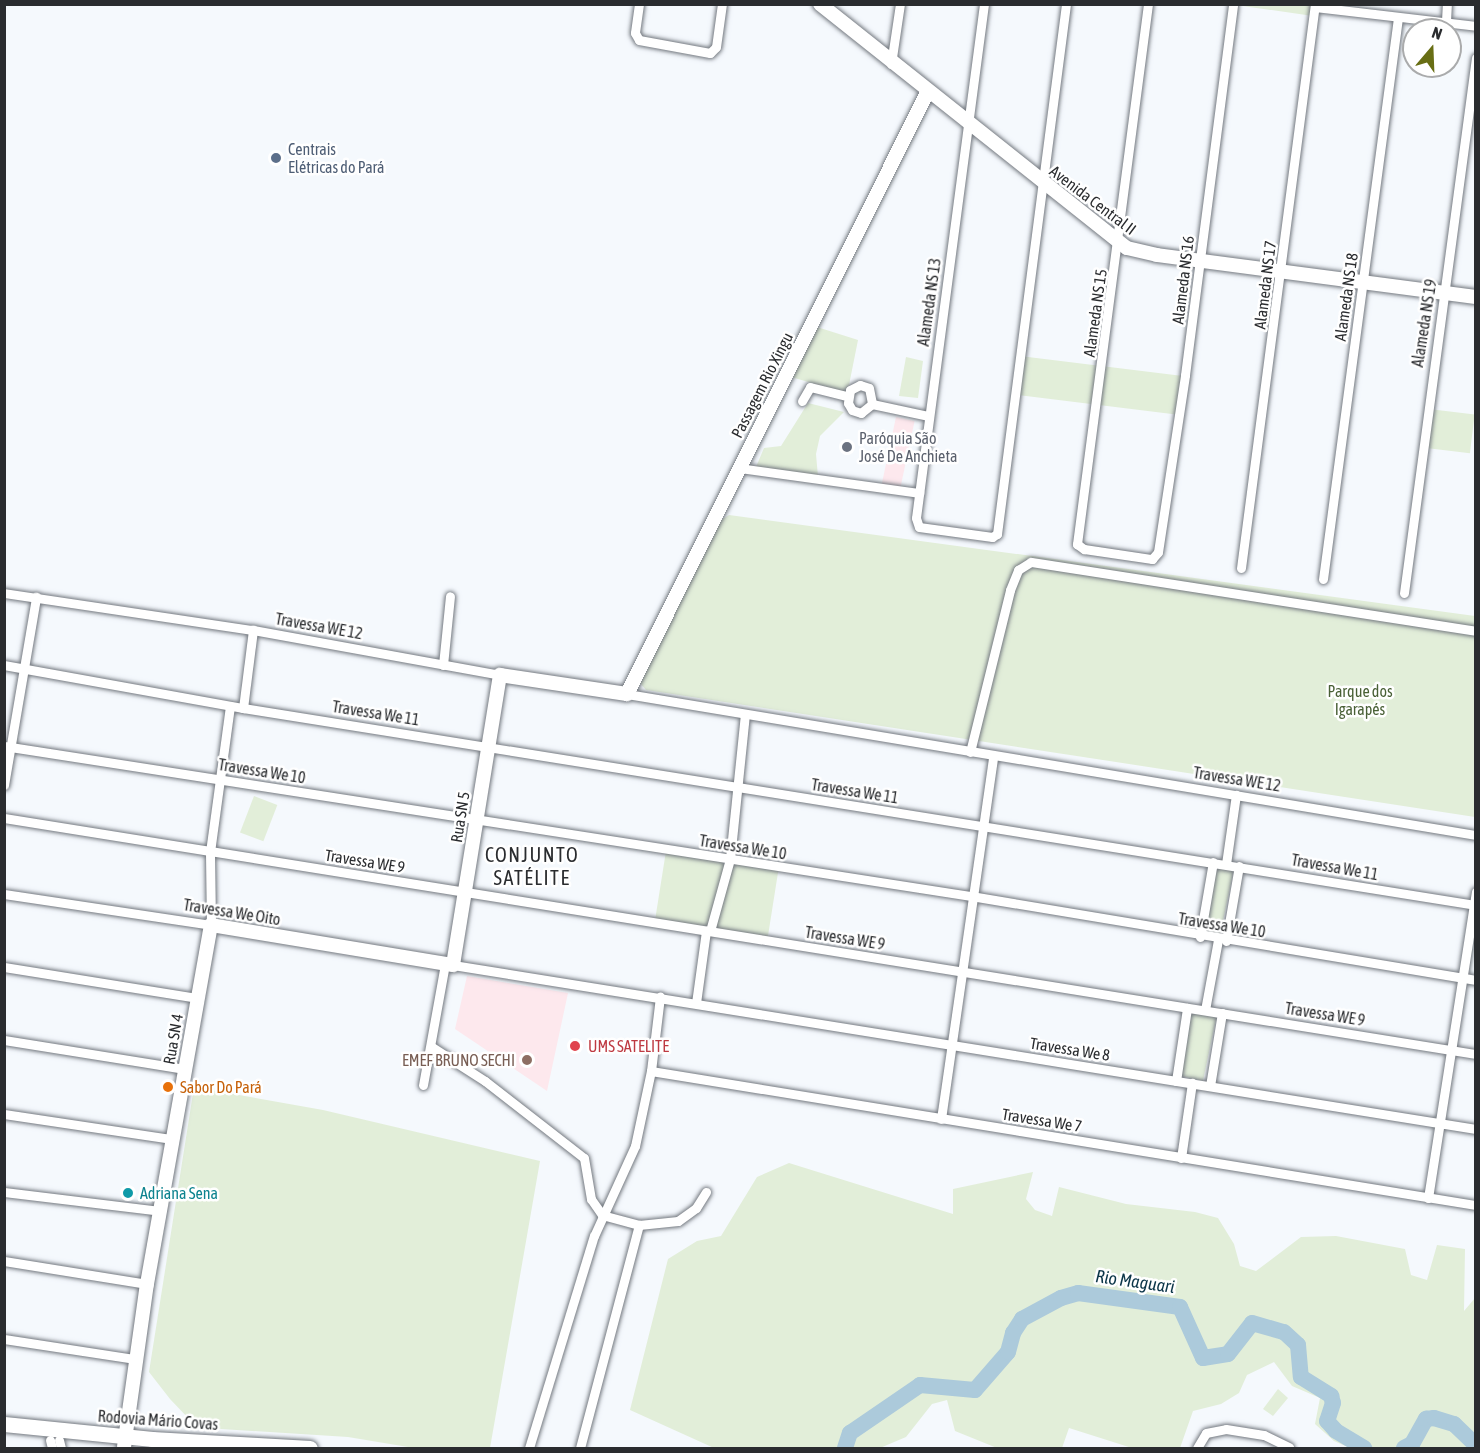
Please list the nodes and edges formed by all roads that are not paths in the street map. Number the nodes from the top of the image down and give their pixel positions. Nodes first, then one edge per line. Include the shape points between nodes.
1 (639, 4) edge
2 (722, 4) edge
3 (820, 4) edge
4 (900, 4) edge
5 (984, 4) edge
6 (1066, 4) edge
7 (1148, 4) edge
8 (1233, 4) edge
9 (1315, 6) edge
10 (1398, 18) junction
11 (1402, 18) edge
12 (1476, 58) edge
13 (891, 64) junction
14 (928, 91) junction
15 (969, 124) junction
16 (1042, 183) junction
17 (1119, 244) junction
18 (1202, 260) junction
19 (1282, 270) junction
20 (1364, 282) junction
21 (1445, 292) junction
22 (1476, 297) edge
23 (848, 396) junction
24 (802, 401) dead end
25 (872, 404) junction
26 (928, 416) junction
27 (739, 468) junction
28 (919, 493) junction
29 (1156, 558) joint
30 (1241, 568) dead end
31 (1323, 579) dead end
32 (4, 593) edge
33 (1404, 593) dead end
34 (450, 596) dead end
35 (36, 597) junction
36 (253, 630) junction
37 (1476, 631) edge
38 (4, 665) edge
39 (443, 665) junction
40 (23, 668) junction
41 (501, 675) junction
42 (627, 694) junction
43 (230, 706) junction
44 (243, 708) junction
45 (745, 716) junction
46 (8, 746) edge
47 (488, 747) junction
48 (970, 752) junction
49 (993, 757) junction
50 (219, 780) junction
51 (4, 785) edge
52 (736, 786) junction
53 (1236, 795) junction
54 (4, 818) edge
55 (477, 820) junction
56 (984, 827) junction
57 (1476, 835) edge
58 (210, 852) junction
59 (730, 859) junction
60 (1213, 862) junction
61 (1226, 864) junction
62 (1239, 866) junction
63 (465, 891) junction
64 (1476, 892) edge
65 (4, 894) edge
66 (971, 897) junction
67 (1475, 905) edge
68 (211, 925) junction
69 (708, 931) junction
70 (1200, 937) junction
71 (1222, 941) junction
72 (449, 965) junction
73 (4, 967) edge
74 (961, 970) junction
75 (1462, 978) junction
76 (1476, 980) edge
77 (660, 997) junction
78 (197, 998) junction
79 (696, 1003) junction
80 (1187, 1008) junction
81 (1206, 1010) junction
82 (1222, 1013) junction
83 (4, 1040) edge
84 (950, 1046) junction
85 (432, 1047) junction
86 (1451, 1050) junction
87 (1476, 1054) edge
88 (185, 1069) junction
89 (651, 1071) junction
90 (1176, 1081) junction
91 (1192, 1083) junction
92 (423, 1085) dead end
93 (1210, 1086) junction
94 (4, 1114) edge
95 (941, 1119) junction
96 (1440, 1123) junction
97 (1476, 1129) edge
98 (172, 1139) junction
99 (1180, 1158) junction
100 (4, 1191) edge
101 (706, 1192) dead end
102 (1428, 1197) junction
103 (1476, 1205) edge
104 (160, 1211) junction
105 (602, 1215) junction
106 (639, 1225) junction
107 (4, 1261) edge
108 (147, 1284) junction
109 (4, 1339) edge
110 (135, 1359) junction
111 (4, 1424) edge
112 (4, 1434) edge
113 (125, 1442) edge
114 (56, 1444) edge
115 (1289, 1448) edge
116 (147, 1449) edge
117 (310, 1449) edge
118 (529, 1449) edge
119 (580, 1449) edge
120 (1197, 1449) edge

1 - 2 street via 635,33 643,42 710,53 716,46
3 - 13 main road, Avenida Central II
4 - 13 street
5 - 15 street, Alameda NS 13
6 - 16 street
7 - 17 street, Alameda NS 15
8 - 18 street, Alameda NS 16
9 - 10 street
9 - 19 street, Alameda NS 17
10 - 11 street
10 - 20 street, Alameda NS 18
12 - 21 street, Alameda NS 19
13 - 14 main road, Avenida Central II
14 - 15 main road, Avenida Central II
14 - 27 main road, Passagem Rio Xingu
15 - 16 main road, Avenida Central II
15 - 26 street, Alameda NS 13
16 - 17 main road, Avenida Central II
16 - 28 street, Alameda NS 13 via 995,536 919,527
17 - 18 main road, Avenida Central II via 1139,252
17 - 29 street, Alameda NS 15 via 1077,544 1084,549
18 - 19 main road, Avenida Central II
18 - 29 street, Alameda NS 16
19 - 20 main road, Avenida Central II
19 - 30 street, Alameda NS 17
20 - 21 main road, Avenida Central II
20 - 31 street, Alameda NS 18
21 - 22 main road, Avenida Central II
21 - 33 street, Alameda NS 19
23 - 24 street via 810,387
23 - 25 street via 855,387 869,388
23 - 25 street via 855,416
25 - 26 street
26 - 28 street, Alameda NS 13
27 - 28 street
27 - 42 main road, Passagem Rio Xingu
32 - 35 street, Travessa WE 12
34 - 39 street
35 - 36 street, Travessa WE 12
35 - 40 street
36 - 39 street, Travessa WE 12
36 - 44 street
37 - 48 street via 1031,562 1018,570 1007,598
38 - 40 street, Travessa We 11
39 - 41 street, Travessa WE 12
40 - 43 street, Travessa We 11
40 - 46 street
41 - 42 main road, Travessa WE 12
41 - 47 main road, Rua SN 5
42 - 45 street
43 - 44 street, Travessa We 11
43 - 50 street, Rua SN 4
44 - 47 street, Travessa We 11
45 - 48 street
45 - 52 street
46 - 50 street, Travessa We 10
46 - 51 street
47 - 52 street, Travessa We 11
47 - 55 main road, Rua SN 5
48 - 49 street
49 - 53 street, Travessa WE 12
49 - 56 street
50 - 55 street, Travessa We 10
50 - 58 street, Rua SN 4
52 - 56 street, Travessa We 11
52 - 59 street
53 - 57 street, Travessa WE 12
53 - 61 street
54 - 58 street, Travessa WE 9
55 - 59 street, Travessa We 10
55 - 63 main road, Rua SN 5
56 - 60 street, Travessa We 11
56 - 66 street
58 - 63 street, Travessa WE 9
58 - 68 street, Rua SN 4
59 - 66 street, Travessa We 10
59 - 69 street
60 - 61 street, Travessa We 11
60 - 70 street
61 - 62 street, Travessa We 11
62 - 67 street, Travessa We 11
62 - 71 street
63 - 69 street, Travessa WE 9
63 - 72 main road, Rua SN 5
64 - 67 street
65 - 68 street, Travessa We Oito
66 - 70 street, Travessa We 10
66 - 74 street
67 - 75 street
68 - 72 main road, Travessa We Oito
68 - 78 main road, Rua SN 4
69 - 74 street, Travessa WE 9
69 - 79 street
70 - 71 street, Travessa We 10
71 - 75 street, Travessa We 10
71 - 81 street
72 - 77 street
72 - 85 street
73 - 78 street
74 - 80 street, Travessa WE 9
74 - 84 street
75 - 76 street, Travessa We 10
75 - 86 street
77 - 79 street, Travessa We 8
77 - 89 street
78 - 88 main road, Rua SN 4
79 - 84 street, Travessa We 8
80 - 81 street, Travessa WE 9
80 - 90 street
81 - 82 street, Travessa WE 9
82 - 86 street, Travessa WE 9
82 - 93 street
83 - 88 street
84 - 90 street, Travessa We 8
84 - 95 street
85 - 92 street
85 - 105 street via 485,1081 581,1156 591,1199
86 - 87 street, Travessa WE 9
86 - 96 street
88 - 98 main road, Rua SN 4
89 - 95 street, Travessa We 7
89 - 105 street via 635,1146
90 - 91 street, Travessa We 8
91 - 93 street, Travessa We 8
91 - 99 street
93 - 96 street, Travessa We 8
94 - 98 street
95 - 99 street, Travessa We 7
96 - 97 street, Travessa We 8
96 - 102 street
98 - 104 main road, Rua SN 4
99 - 102 street, Travessa We 7
100 - 104 street
101 - 106 street via 696,1209 678,1221
102 - 103 street
104 - 108 main road, Rua SN 4
105 - 106 street
105 - 118 street
106 - 119 street
107 - 108 street
108 - 110 main road, Rua SN 4
109 - 110 street
110 - 113 main road, Rua SN 4
111 - 113 main road, Rodovia Mário Covas
112 - 114 main road, Rodovia Mário Covas
113 - 114 main road, Rodovia Mário Covas
113 - 116 main road, Rodovia Mário Covas
113 - 117 main road, Rodovia Mário Covas
115 - 120 street via 1264,1435 1226,1429 1206,1433

